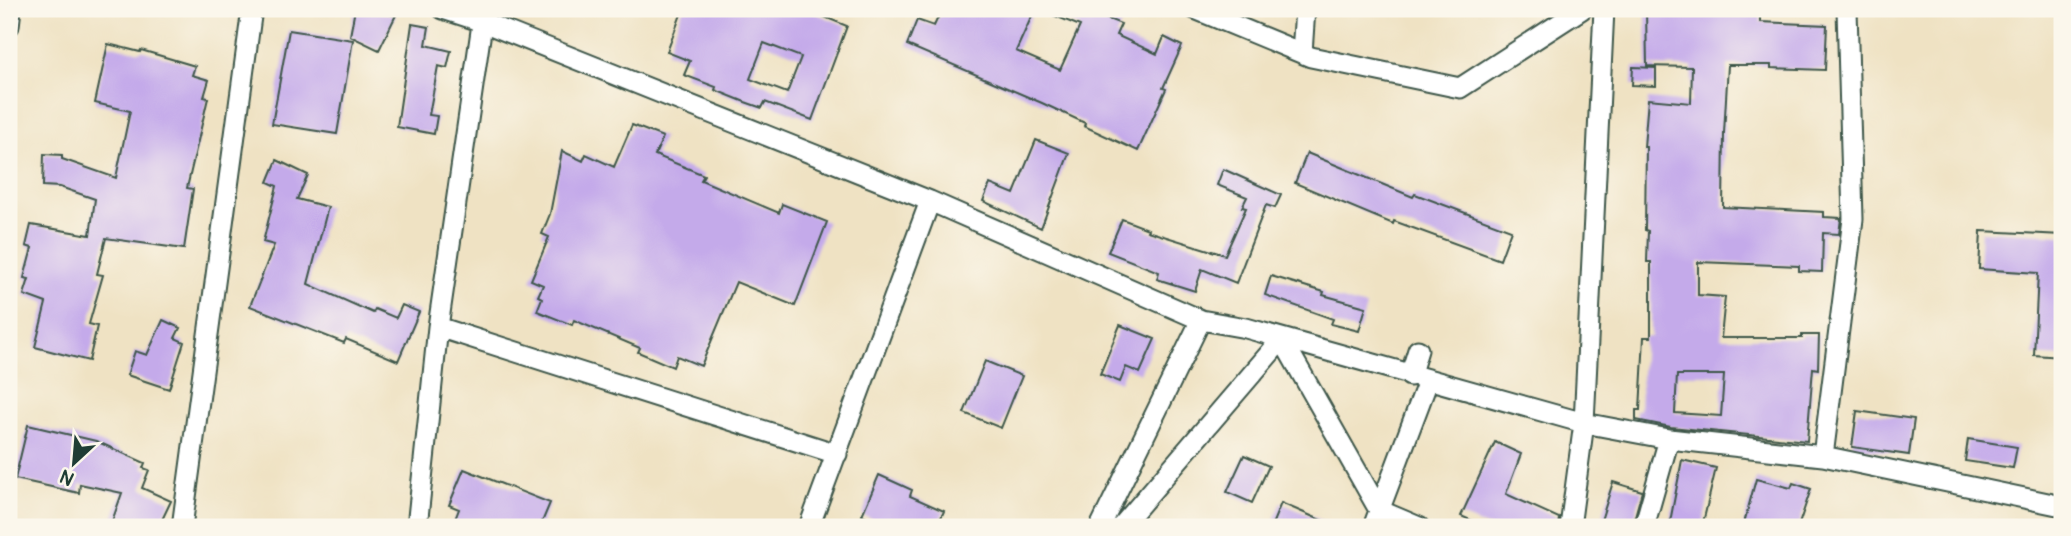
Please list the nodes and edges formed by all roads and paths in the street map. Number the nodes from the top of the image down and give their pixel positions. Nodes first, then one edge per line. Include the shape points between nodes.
1 (11, 9) edge
2 (252, 9) edge
3 (443, 9) edge
4 (1195, 9) edge
5 (1305, 9) edge
6 (1582, 9) edge
7 (1604, 9) edge
8 (1846, 9) edge
9 (483, 15) edge
10 (9, 26) edge
11 (1302, 53) junction
12 (930, 201) junction
13 (1201, 320) junction
14 (438, 327) junction
15 (1282, 339) junction
16 (1418, 351) dead end
17 (1419, 378) junction
18 (1584, 423) junction
19 (1669, 439) junction
20 (837, 454) junction
21 (1823, 456) junction
22 (2062, 506) edge
23 (1376, 518) edge
24 (182, 527) edge
25 (417, 527) edge
26 (809, 527) edge
27 (1100, 527) edge
28 (1121, 527) edge
29 (1419, 527) edge
30 (1570, 527) edge
31 (1644, 527) edge

1 - 10 street
2 - 24 street
3 - 9 street
4 - 11 street
5 - 11 street
6 - 11 street via 1460,88
7 - 18 street
8 - 21 street via 1853,219
9 - 12 street
9 - 14 street
12 - 13 street
12 - 20 street
13 - 15 street
13 - 27 street
14 - 20 street
14 - 25 street
15 - 17 street
15 - 23 street
15 - 28 street
16 - 17 street
17 - 18 street
17 - 23 street
18 - 19 street
18 - 30 street
19 - 21 street
19 - 31 street
20 - 26 street
21 - 22 street
23 - 29 street

